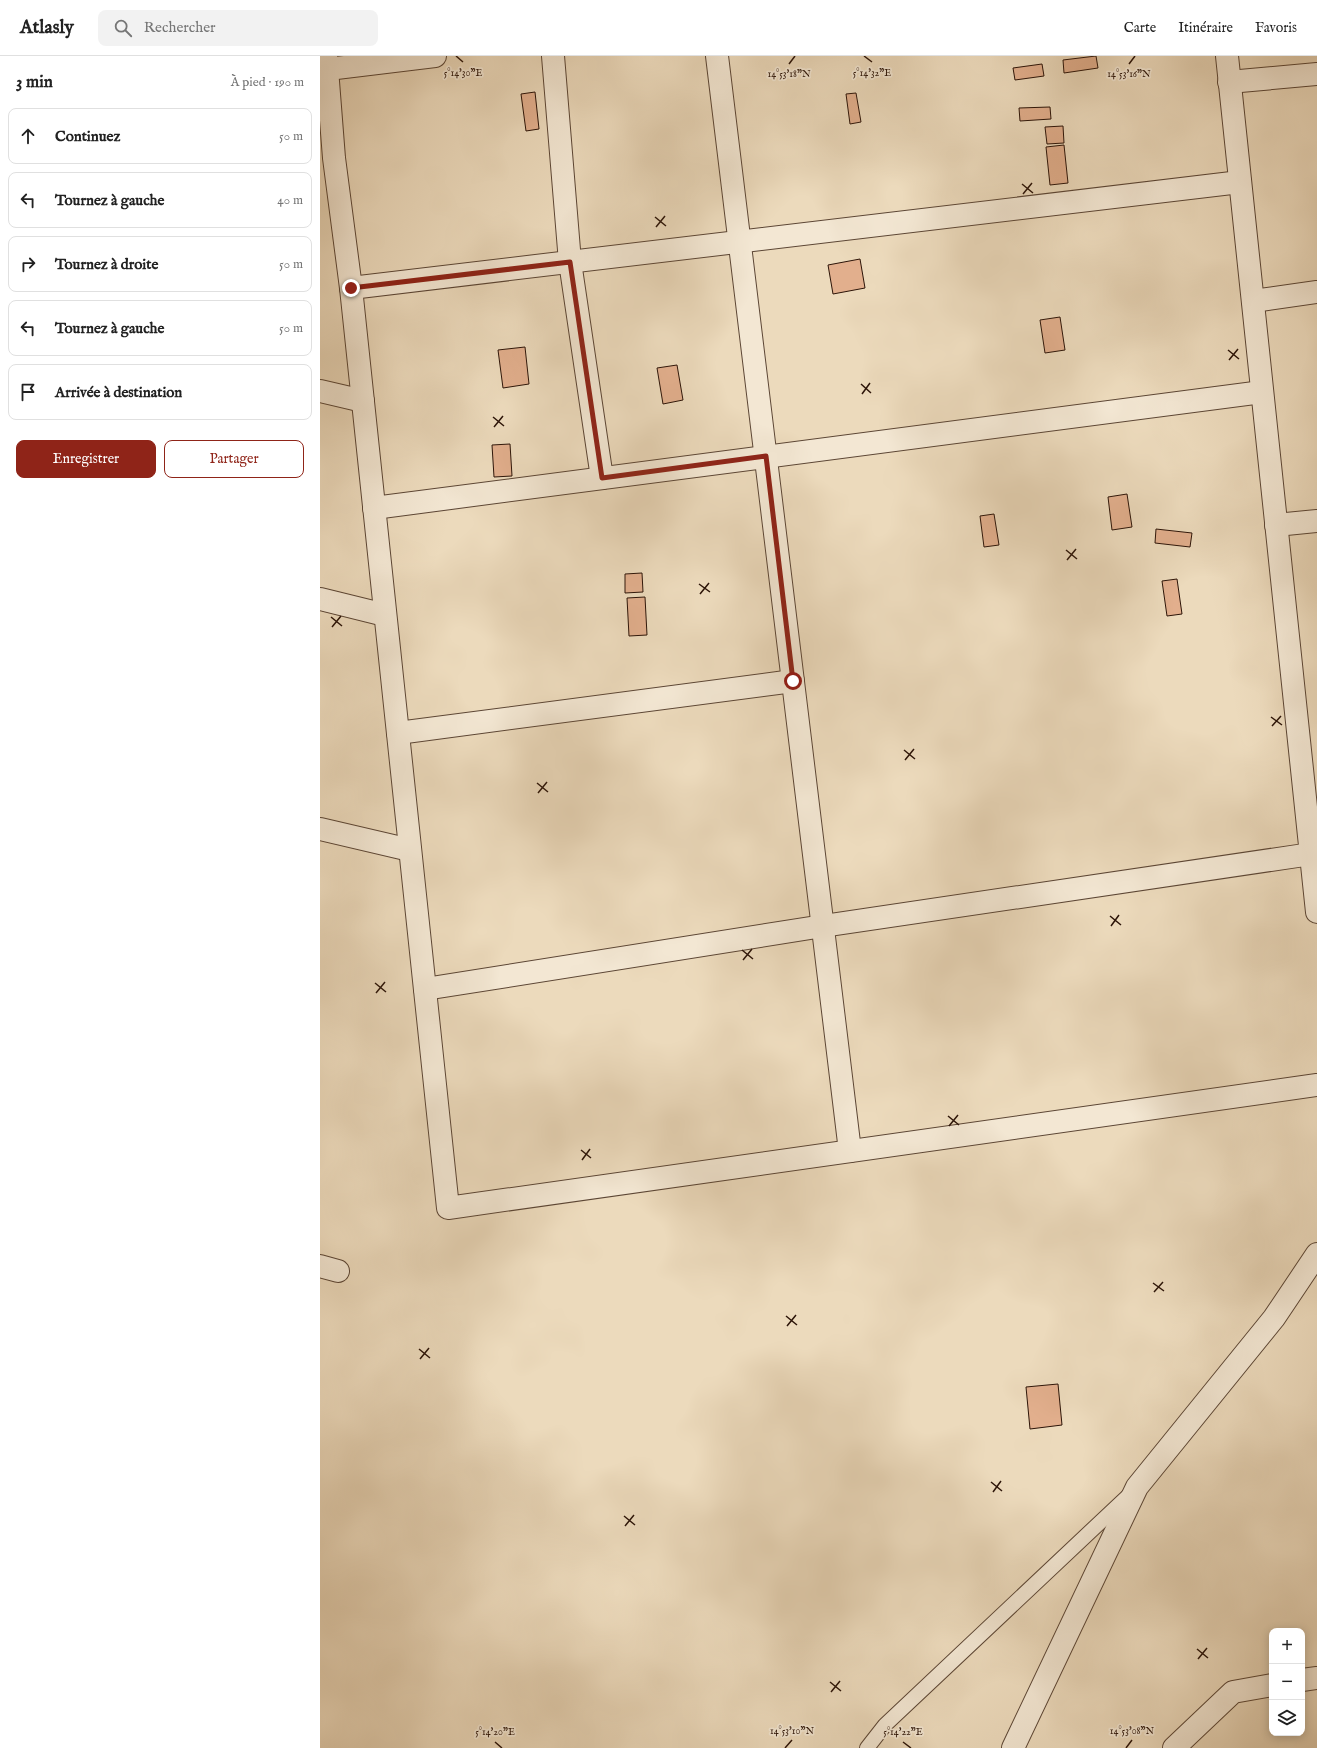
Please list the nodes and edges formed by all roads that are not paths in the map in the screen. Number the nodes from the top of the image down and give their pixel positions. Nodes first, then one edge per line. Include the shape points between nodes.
1 (435, 56) edge
2 (553, 56) edge
3 (717, 56) edge
4 (1227, 56) edge
5 (327, 62) edge
6 (1317, 74) edge
7 (1229, 82) junction
8 (327, 156) edge
9 (1240, 182) junction
10 (740, 242) junction
11 (570, 262) junction
12 (351, 288) junction
13 (1317, 292) edge
14 (1252, 301) junction
15 (320, 391) edge
16 (1262, 392) junction
17 (363, 401) junction
18 (766, 456) junction
19 (602, 478) junction
20 (374, 508) junction
21 (1317, 521) edge
22 (1276, 525) junction
23 (320, 599) edge
24 (386, 615) junction
25 (793, 681) junction
26 (398, 733) junction
27 (1308, 750) edge
28 (320, 829) edge
29 (410, 850) junction
30 (1311, 854) junction
31 (1317, 912) edge
32 (823, 926) junction
33 (425, 989) junction
34 (1317, 1085) edge
35 (850, 1151) junction
36 (1317, 1254) edge
37 (1137, 1487) junction
38 (1317, 1678) edge
39 (1305, 1680) edge
40 (1269, 1686) edge
41 (867, 1748) edge
42 (1013, 1748) edge
43 (1174, 1748) edge

1 - 5 street
2 - 11 street
3 - 10 street
4 - 7 street
5 - 8 street
6 - 7 street
7 - 9 street
8 - 12 street
9 - 10 street
9 - 14 street
10 - 11 street
10 - 18 street
11 - 12 street
11 - 19 street
12 - 17 street
13 - 14 street
14 - 16 street
15 - 17 street
16 - 18 street
16 - 22 street
17 - 20 street
18 - 19 street
18 - 25 street
19 - 20 street
20 - 24 street
21 - 22 street
22 - 27 street
23 - 24 street
24 - 26 street
25 - 26 street
25 - 32 street
26 - 29 street
27 - 30 street
28 - 29 street
29 - 33 street
30 - 31 street
30 - 32 street
32 - 33 street
32 - 35 street
33 - 35 street via 448,1208
34 - 35 street
36 - 37 street via 1274,1318
37 - 41 lane via 885,1725
37 - 42 street
38 - 39 street
40 - 43 street via 1233,1692

